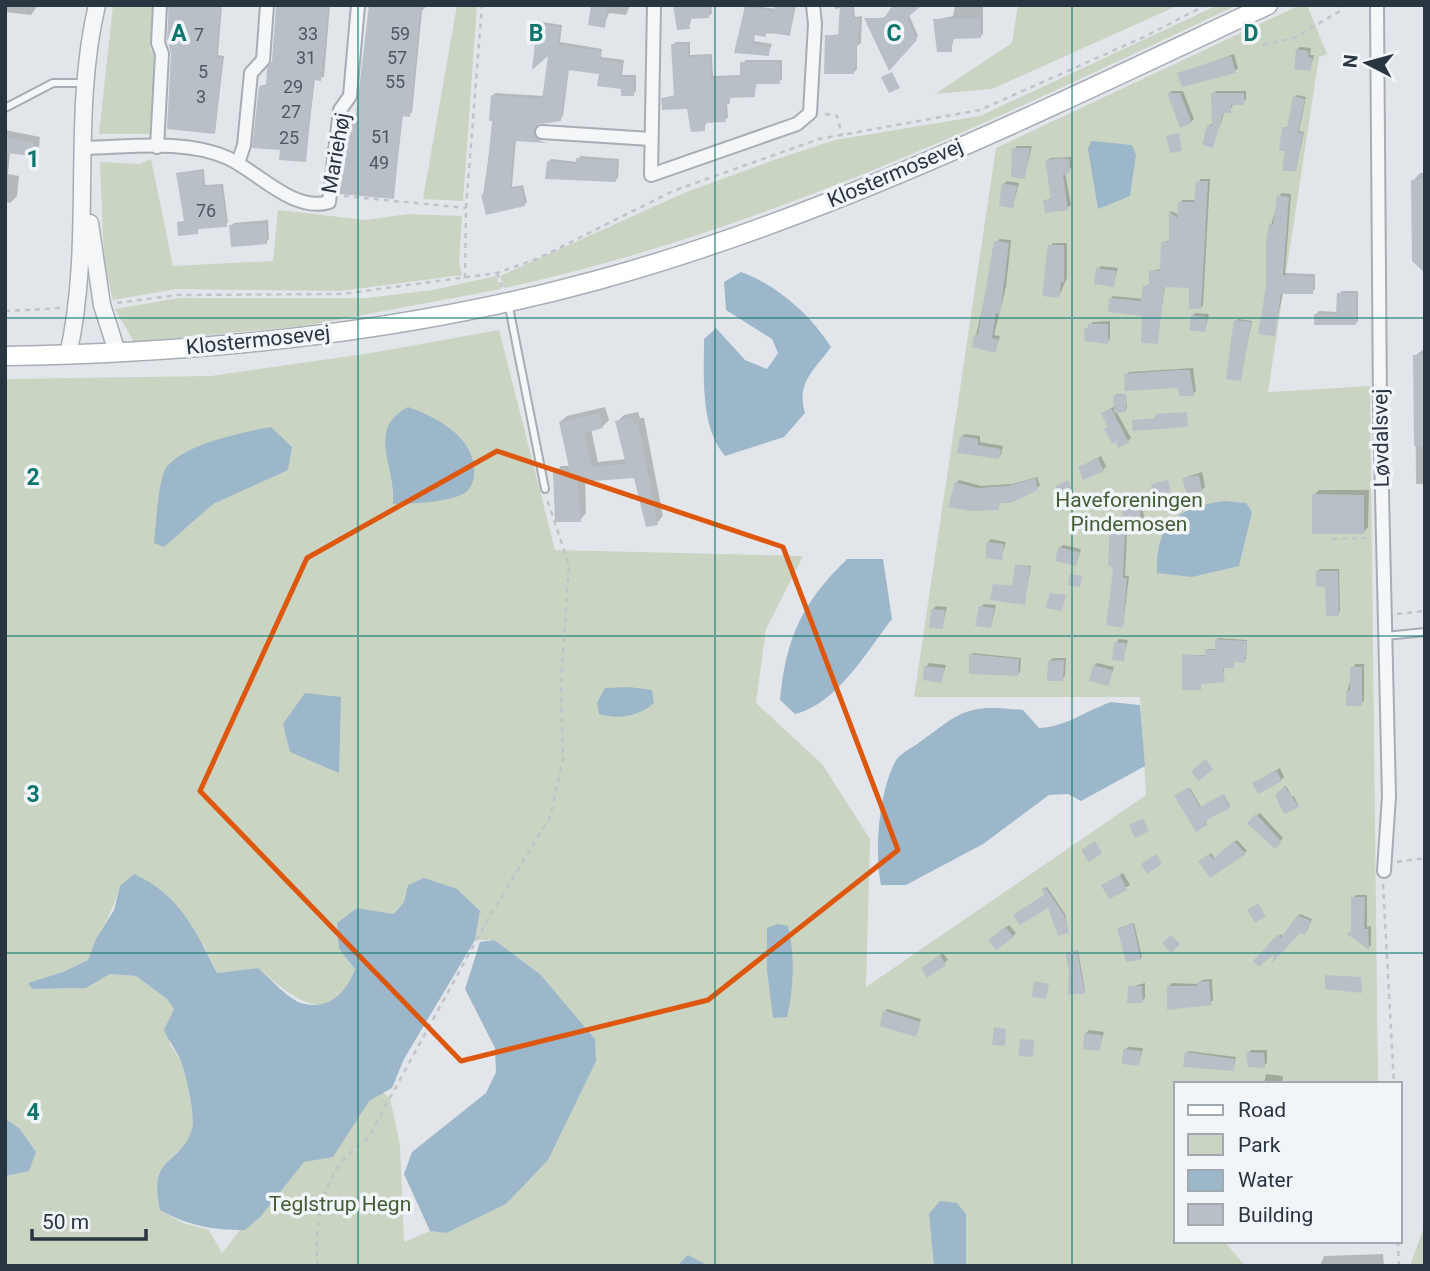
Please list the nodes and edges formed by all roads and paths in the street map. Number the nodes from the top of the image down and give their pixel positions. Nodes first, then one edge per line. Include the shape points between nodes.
1 (97, 5) edge
2 (160, 5) edge
3 (267, 5) edge
4 (358, 5) edge
5 (482, 5) edge
6 (654, 5) edge
7 (813, 5) edge
8 (1206, 5) edge
9 (1268, 5) edge
10 (1344, 5) edge
11 (1377, 5) edge
12 (1264, 45) dead end
13 (87, 83) junction
14 (5, 107) edge
15 (810, 113) junction
16 (542, 132) dead end
17 (842, 135) junction
18 (652, 139) junction
19 (157, 147) junction
20 (84, 148) junction
21 (238, 163) junction
22 (331, 194) junction
23 (83, 197) junction
24 (466, 208) junction
25 (465, 278) junction
26 (508, 300) junction
27 (102, 304) junction
28 (79, 307) junction
29 (5, 311) edge
30 (117, 352) junction
31 (68, 355) junction
32 (5, 356) edge
33 (545, 489) joint
34 (1383, 538) junction
35 (1332, 539) dead end
36 (1425, 611) edge
37 (1385, 616) junction
38 (1425, 632) edge
39 (1385, 636) junction
40 (1425, 858) edge
41 (1384, 871) junction
42 (1394, 1082) edge
43 (1398, 1243) edge
44 (318, 1266) edge
45 (1399, 1266) edge

1 - 13 street
2 - 19 street
3 - 21 street via 263,60 251,73
4 - 22 street, Mariehøj via 350,96 340,110
5 - 24 path
6 - 18 street
7 - 15 street via 816,24
8 - 17 path via 980,110
9 - 26 main road, Klostermosevej via 871,185 726,239 597,280
10 - 12 path via 1294,38
11 - 34 street, Løvdalsvej
13 - 14 lane via 53,83
13 - 20 street
15 - 17 path via 837,117
15 - 18 street via 797,124 651,175
16 - 18 street
17 - 25 path via 673,191 539,258 497,273
19 - 20 street, Mariehøj
19 - 21 street, Mariehøj via 214,152
20 - 23 street
21 - 22 street, Mariehøj via 296,198 319,205 329,202
22 - 24 path
23 - 27 street
23 - 28 street
24 - 25 path
25 - 27 path via 342,295 177,295
26 - 30 main road, Klostermosevej via 285,339
26 - 33 lane
27 - 30 street
28 - 29 path
28 - 31 street
30 - 31 main road, Klostermosevej
31 - 32 main road, Klostermosevej
33 - 44 path via 569,565 561,682 563,759 550,817 488,919 368,1138 339,1165 318,1229
34 - 35 path
34 - 37 street, Løvdalsvej
36 - 37 path
37 - 39 street, Løvdalsvej
38 - 39 lane
39 - 41 street, Løvdalsvej via 1389,796
40 - 41 path via 1388,863
41 - 42 path
43 - 45 path

